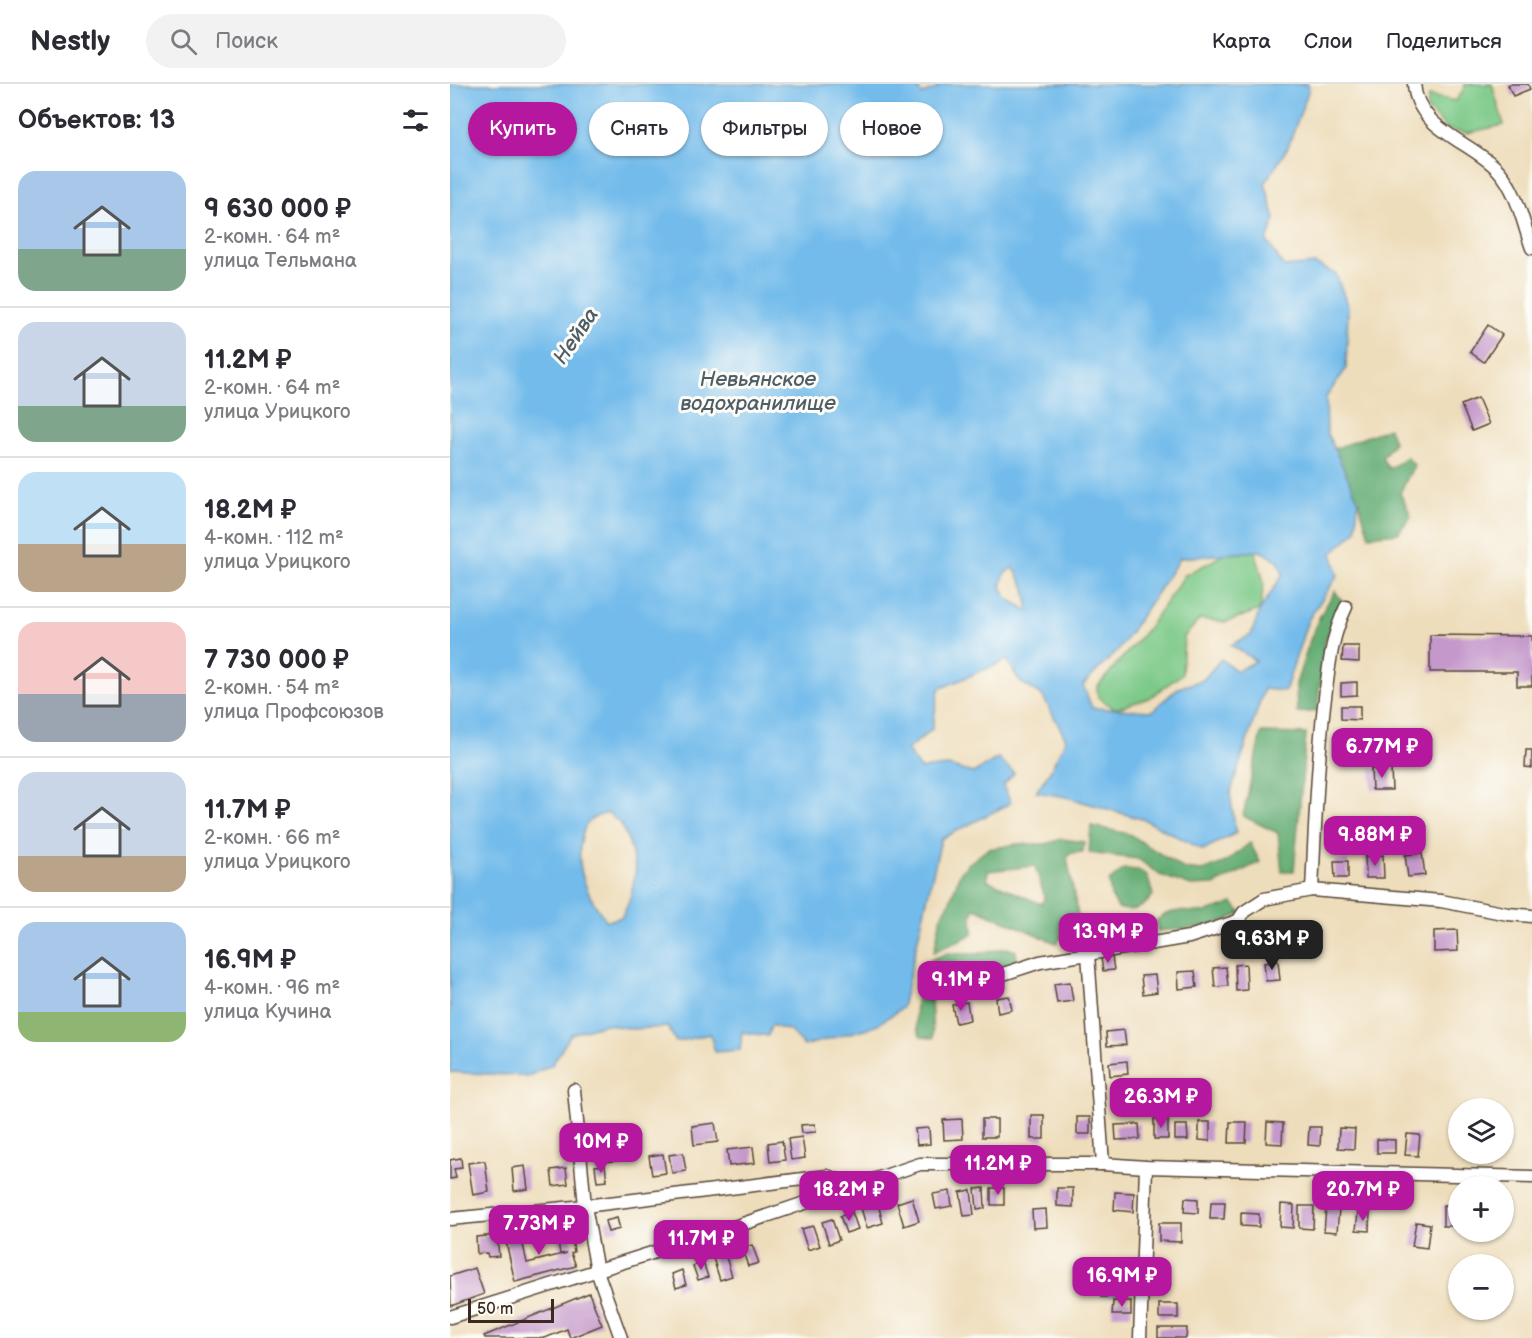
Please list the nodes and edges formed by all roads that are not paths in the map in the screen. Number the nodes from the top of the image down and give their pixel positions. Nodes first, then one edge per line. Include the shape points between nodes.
1 (1414, 84) edge
2 (1532, 248) edge
3 (1346, 607) dead end
4 (1312, 890) junction
5 (1532, 916) edge
6 (1088, 954) junction
7 (936, 992) dead end
8 (574, 1090) dead end
9 (1103, 1164) junction
10 (1146, 1167) junction
11 (1532, 1177) edge
12 (858, 1187) junction
13 (585, 1206) junction
14 (450, 1219) edge
15 (597, 1271) junction
16 (450, 1317) edge
17 (621, 1338) edge
18 (1140, 1338) edge

1 - 2 street via 1423,112 1483,157 1510,186
3 - 4 street via 1335,630 1320,741
4 - 5 street via 1441,901
4 - 6 street via 1264,899 1238,921 1214,930
6 - 7 street via 1040,962
6 - 9 street
8 - 13 street
9 - 10 street
9 - 12 street via 920,1164
10 - 11 street
10 - 18 street
12 - 13 street via 826,1176
12 - 15 street
13 - 14 street
13 - 15 street
15 - 16 street
15 - 17 street

